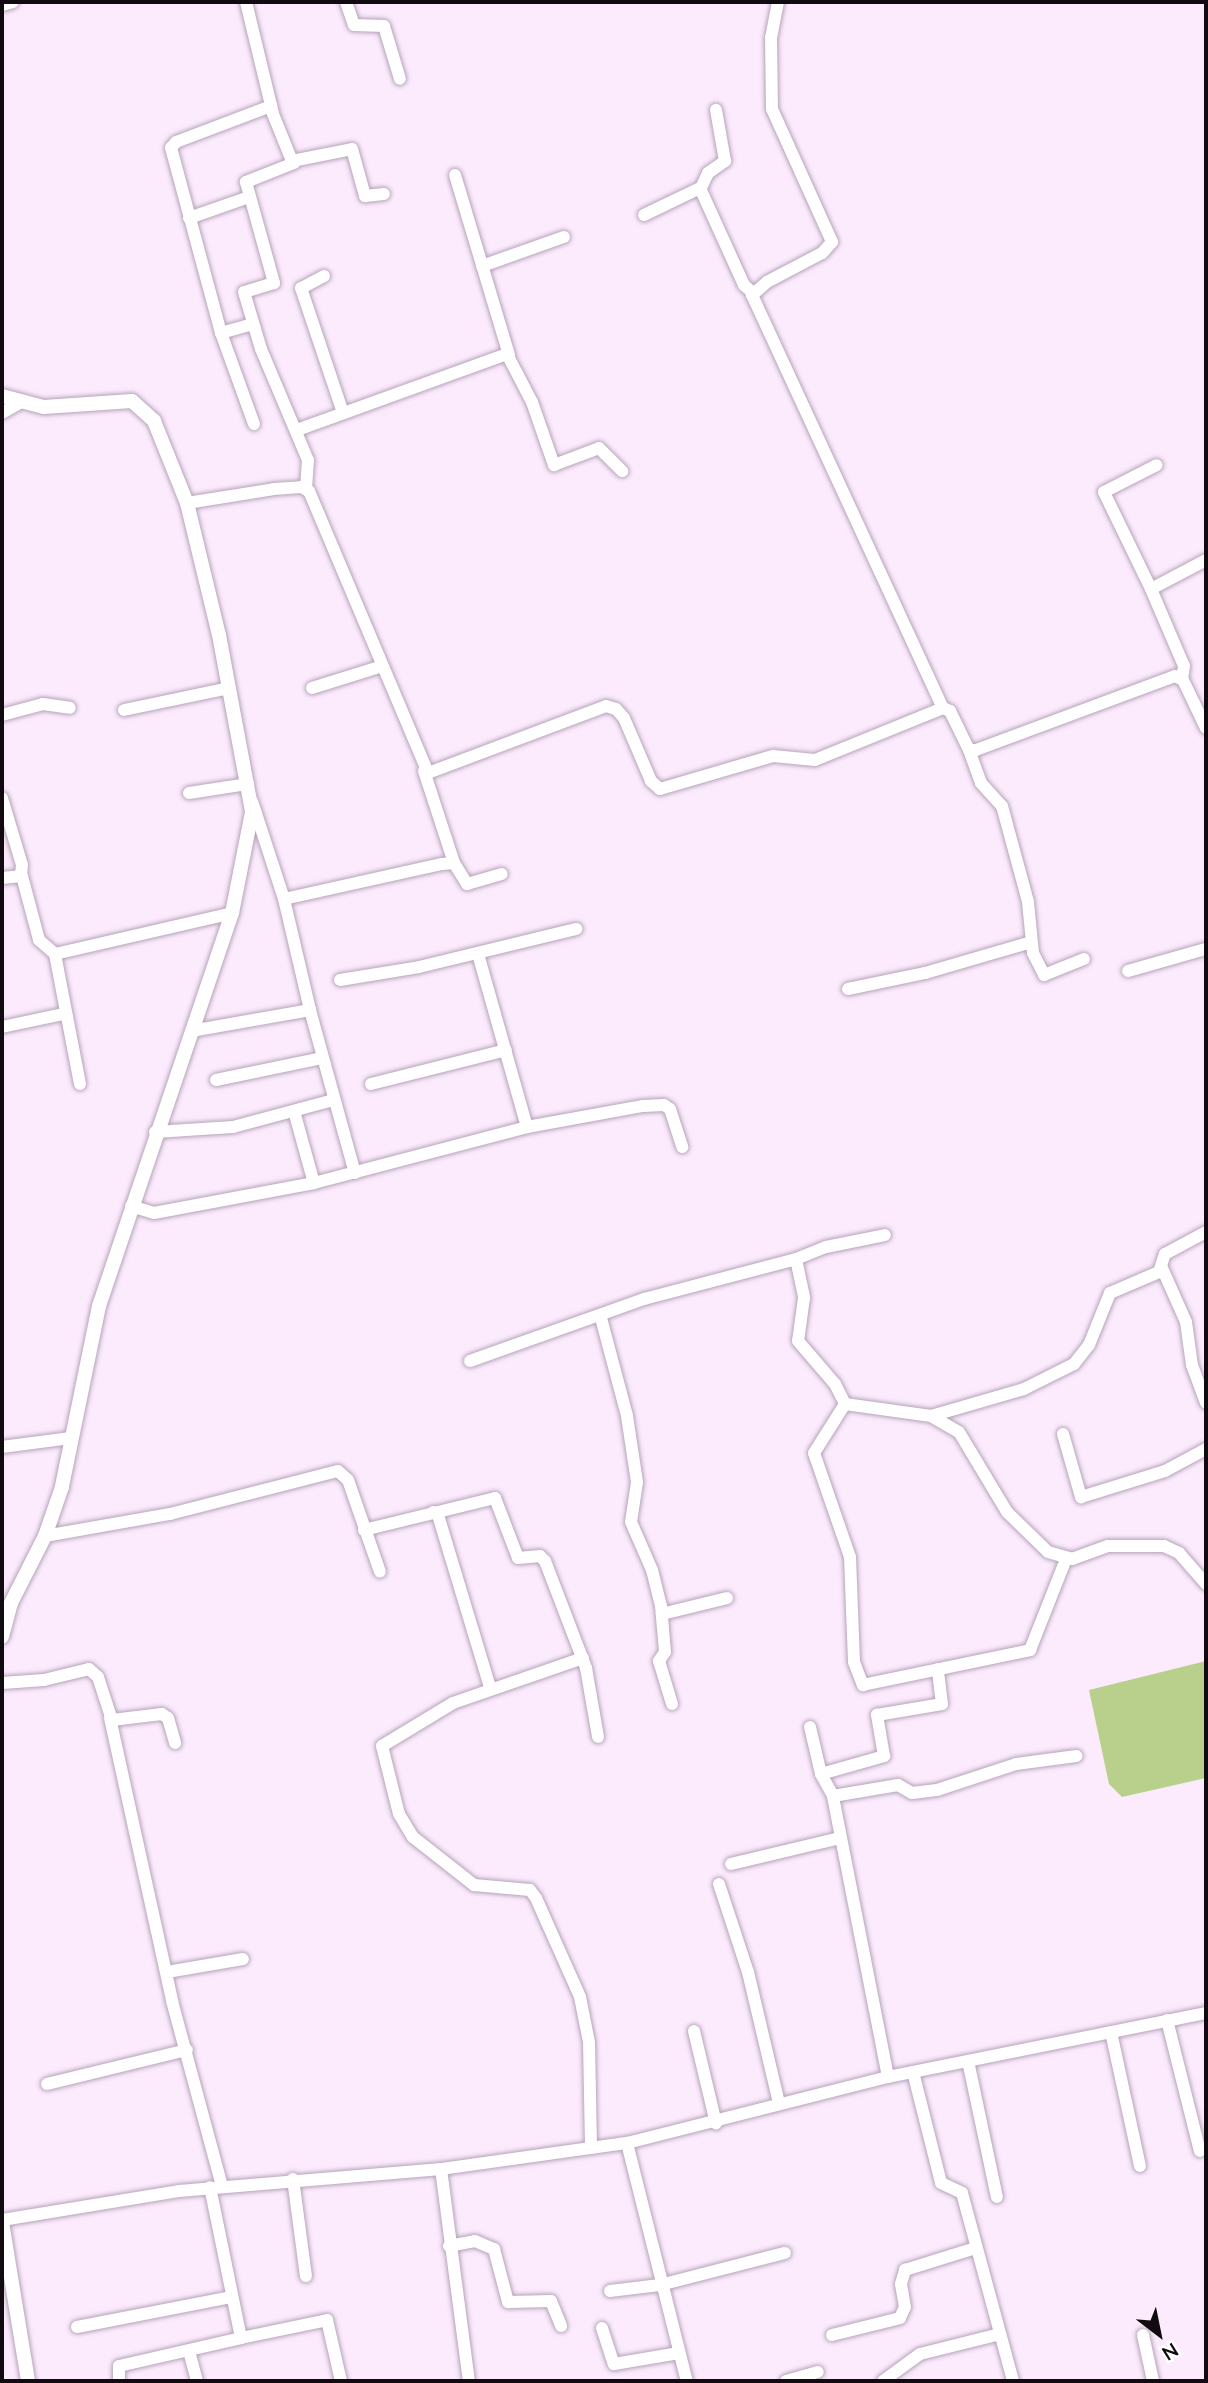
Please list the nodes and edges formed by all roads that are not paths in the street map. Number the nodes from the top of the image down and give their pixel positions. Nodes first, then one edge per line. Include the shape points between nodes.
1 (13, 2) edge
2 (246, 2) edge
3 (346, 2) edge
4 (778, 2) edge
5 (2, 5) edge
6 (400, 79) dead end
7 (271, 106) junction
8 (716, 110) dead end
9 (294, 163) junction
10 (454, 175) dead end
11 (701, 188) junction
12 (384, 194) dead end
13 (249, 197) junction
14 (644, 215) dead end
15 (189, 218) junction
16 (564, 237) dead end
17 (482, 266) junction
18 (324, 276) dead end
19 (753, 293) junction
20 (253, 324) junction
21 (221, 332) junction
22 (509, 355) junction
23 (2, 396) edge
24 (19, 403) junction
25 (2, 413) edge
26 (343, 413) junction
27 (254, 424) dead end
28 (297, 430) junction
29 (1157, 465) dead end
30 (622, 471) dead end
31 (306, 489) junction
32 (187, 503) junction
33 (1206, 560) edge
34 (1151, 589) junction
35 (382, 666) junction
36 (1182, 679) junction
37 (229, 688) junction
38 (312, 688) dead end
39 (70, 708) dead end
40 (943, 708) junction
41 (124, 710) dead end
42 (2, 715) edge
43 (1206, 728) edge
44 (969, 750) junction
45 (424, 771) junction
46 (248, 784) junction
47 (189, 793) dead end
48 (2, 799) edge
49 (252, 801) junction
50 (454, 863) junction
51 (502, 874) dead end
52 (20, 875) junction
53 (2, 878) edge
54 (284, 899) junction
55 (232, 913) junction
56 (576, 929) dead end
57 (1032, 942) junction
58 (1206, 949) edge
59 (55, 954) junction
60 (478, 954) junction
61 (1084, 959) dead end
62 (1128, 971) dead end
63 (340, 980) dead end
64 (848, 989) dead end
65 (310, 1010) junction
66 (63, 1014) junction
67 (2, 1027) edge
68 (191, 1031) junction
69 (506, 1050) junction
70 (322, 1058) junction
71 (216, 1080) dead end
72 (80, 1084) dead end
73 (370, 1084) dead end
74 (334, 1100) junction
75 (294, 1111) junction
76 (527, 1127) junction
77 (155, 1132) junction
78 (682, 1147) dead end
79 (355, 1172) junction
80 (314, 1183) junction
81 (131, 1206) junction
82 (1206, 1232) edge
83 (885, 1236) dead end
84 (796, 1259) junction
85 (1162, 1268) junction
86 (601, 1318) junction
87 (470, 1361) dead end
88 (1206, 1403) edge
89 (845, 1404) junction
90 (931, 1416) junction
91 (1063, 1434) dead end
92 (71, 1438) junction
93 (2, 1447) edge
94 (1206, 1449) edge
95 (437, 1512) junction
96 (364, 1530) junction
97 (45, 1536) junction
98 (1066, 1559) junction
99 (380, 1572) dead end
100 (1206, 1584) edge
101 (727, 1598) dead end
102 (662, 1614) junction
103 (2, 1637) edge
104 (583, 1658) junction
105 (938, 1669) junction
106 (2, 1683) edge
107 (490, 1687) junction
108 (672, 1704) dead end
109 (110, 1718) junction
110 (810, 1727) dead end
111 (598, 1737) dead end
112 (175, 1743) dead end
113 (1076, 1756) dead end
114 (821, 1774) junction
115 (833, 1796) junction
116 (840, 1838) junction
117 (732, 1864) dead end
118 (719, 1884) dead end
119 (243, 1959) dead end
120 (167, 1972) junction
121 (1206, 2013) edge
122 (1167, 2020) junction
123 (694, 2031) dead end
124 (1111, 2032) junction
125 (187, 2050) junction
126 (968, 2061) junction
127 (914, 2072) junction
128 (888, 2077) junction
129 (47, 2084) dead end
130 (779, 2103) junction
131 (716, 2123) junction
132 (627, 2143) junction
133 (591, 2148) junction
134 (1200, 2151) dead end
135 (1140, 2166) dead end
136 (441, 2169) junction
137 (293, 2179) junction
138 (216, 2187) junction
139 (998, 2197) dead end
140 (2, 2221) edge
141 (449, 2246) junction
142 (975, 2248) junction
143 (785, 2253) dead end
144 (306, 2276) dead end
145 (7, 2277) edge
146 (660, 2285) junction
147 (610, 2291) dead end
148 (232, 2297) junction
149 (561, 2326) dead end
150 (77, 2327) dead end
151 (602, 2329) dead end
152 (1000, 2334) junction
153 (832, 2335) dead end
154 (1143, 2335) dead end
155 (240, 2338) junction
156 (189, 2351) junction
157 (679, 2353) junction
158 (818, 2372) dead end
159 (28, 2381) edge
160 (118, 2381) edge
161 (197, 2381) edge
162 (341, 2381) edge
163 (469, 2381) edge
164 (687, 2381) edge
165 (786, 2381) edge
166 (883, 2381) edge
167 (1013, 2381) edge
168 (1153, 2381) edge

1 - 5 street
2 - 7 street
3 - 6 street via 354,25 384,26
4 - 19 street via 771,37 772,108 832,242 822,253
7 - 9 street
7 - 15 street via 172,145
8 - 11 street via 725,161 708,173
9 - 12 street via 352,149 365,196
9 - 13 street via 246,182
10 - 17 street
11 - 14 street
11 - 19 street via 744,285
13 - 15 street
13 - 20 street via 274,283 244,292
15 - 21 street
16 - 17 street
17 - 22 street
18 - 26 street via 300,289
19 - 40 street
20 - 21 street
20 - 28 street via 276,389
21 - 27 street
22 - 26 street
22 - 30 street via 554,465 599,448
23 - 24 street
24 - 25 street
24 - 32 street via 52,407 122,400 139,405 160,431
26 - 28 street
28 - 31 street via 309,466
29 - 34 street via 1104,492
31 - 32 street
31 - 35 street
32 - 37 street
33 - 34 street
34 - 36 street via 1184,666
35 - 38 street
35 - 45 street
36 - 43 street
36 - 44 street via 1165,678
37 - 41 street
37 - 46 street
39 - 42 street via 43,704
40 - 44 street via 950,711
40 - 45 street via 815,760 773,756 672,788 654,786 624,718 606,706 435,772
44 - 57 street via 981,783 1002,806 1028,902
45 - 50 street
46 - 47 street
46 - 49 street
48 - 52 street via 22,865
49 - 54 street
49 - 55 street
50 - 51 street via 467,884
50 - 54 street
52 - 53 street
52 - 59 street via 39,940
54 - 65 street
55 - 59 street
55 - 68 street
56 - 60 street
57 - 61 street via 1045,976
57 - 64 street via 914,976
58 - 62 street
59 - 66 street
60 - 63 street
60 - 69 street
65 - 68 street
65 - 70 street
66 - 67 street
66 - 72 street
68 - 77 street
69 - 73 street
69 - 76 street
70 - 71 street
70 - 74 street
74 - 75 street
74 - 79 street
75 - 77 street via 198,1132
75 - 80 street
76 - 78 street via 664,1105 676,1117
76 - 79 street
77 - 81 street
79 - 80 street
80 - 81 street via 154,1213
81 - 92 street via 92,1331
82 - 85 street via 1165,1254
83 - 84 street via 826,1247
84 - 86 street via 644,1299
84 - 89 street via 804,1298 798,1341 835,1384
85 - 88 street via 1186,1322 1192,1365
85 - 90 street via 1110,1293 1089,1345 1074,1364 1024,1389
86 - 87 street
86 - 102 street via 636,1470 632,1530 652,1570
89 - 90 street
89 - 105 street via 814,1453 850,1557 854,1662 863,1685
90 - 98 street via 965,1438 1000,1502 1031,1541
91 - 94 street via 1081,1497 1165,1471
92 - 93 street
92 - 97 street via 62,1487
95 - 96 street
95 - 104 street via 495,1498 518,1558 540,1556 545,1561
95 - 107 street
96 - 97 street via 348,1480 338,1471 170,1514
96 - 99 street
97 - 103 street via 11,1603
98 - 100 street via 1108,1546 1164,1546 1179,1553
98 - 105 street via 1030,1650
101 - 102 street
102 - 108 street via 664,1652 659,1661
104 - 107 street
104 - 111 street
105 - 114 street via 942,1704 877,1715 884,1756
106 - 109 street via 44,1680 89,1669 98,1676
107 - 133 street via 387,1741 383,1753 399,1814 418,1842 474,1885 533,1892 580,1997 589,2042
109 - 112 street via 162,1714 168,1718
109 - 120 street
110 - 114 street
113 - 115 street via 1016,1764 923,1793 898,1785
114 - 115 street
115 - 116 street
116 - 117 street
116 - 128 street
118 - 130 street via 748,1972
119 - 120 street
120 - 125 street
121 - 122 street
122 - 124 street
122 - 134 street
123 - 131 street
124 - 126 street
124 - 135 street
125 - 129 street
125 - 138 street
126 - 127 street
126 - 139 street
127 - 128 street
127 - 142 street via 941,2183 962,2193
128 - 130 street
130 - 131 street
131 - 132 street
132 - 133 street
132 - 146 street
133 - 136 street
136 - 137 street
136 - 141 street
137 - 138 street
137 - 144 street
138 - 140 street
138 - 148 street
140 - 145 street
141 - 149 street via 475,2241 494,2249 509,2302 551,2301
141 - 163 street
142 - 152 street
142 - 153 street via 905,2270 901,2284 905,2307 900,2318
143 - 146 street
145 - 159 street
146 - 147 street
146 - 157 street
148 - 150 street
148 - 155 street
151 - 157 street via 614,2364
152 - 166 street via 920,2354
152 - 167 street
154 - 168 street
155 - 156 street
155 - 162 street via 327,2320
156 - 160 street via 119,2366
156 - 161 street
157 - 164 street
158 - 165 street

